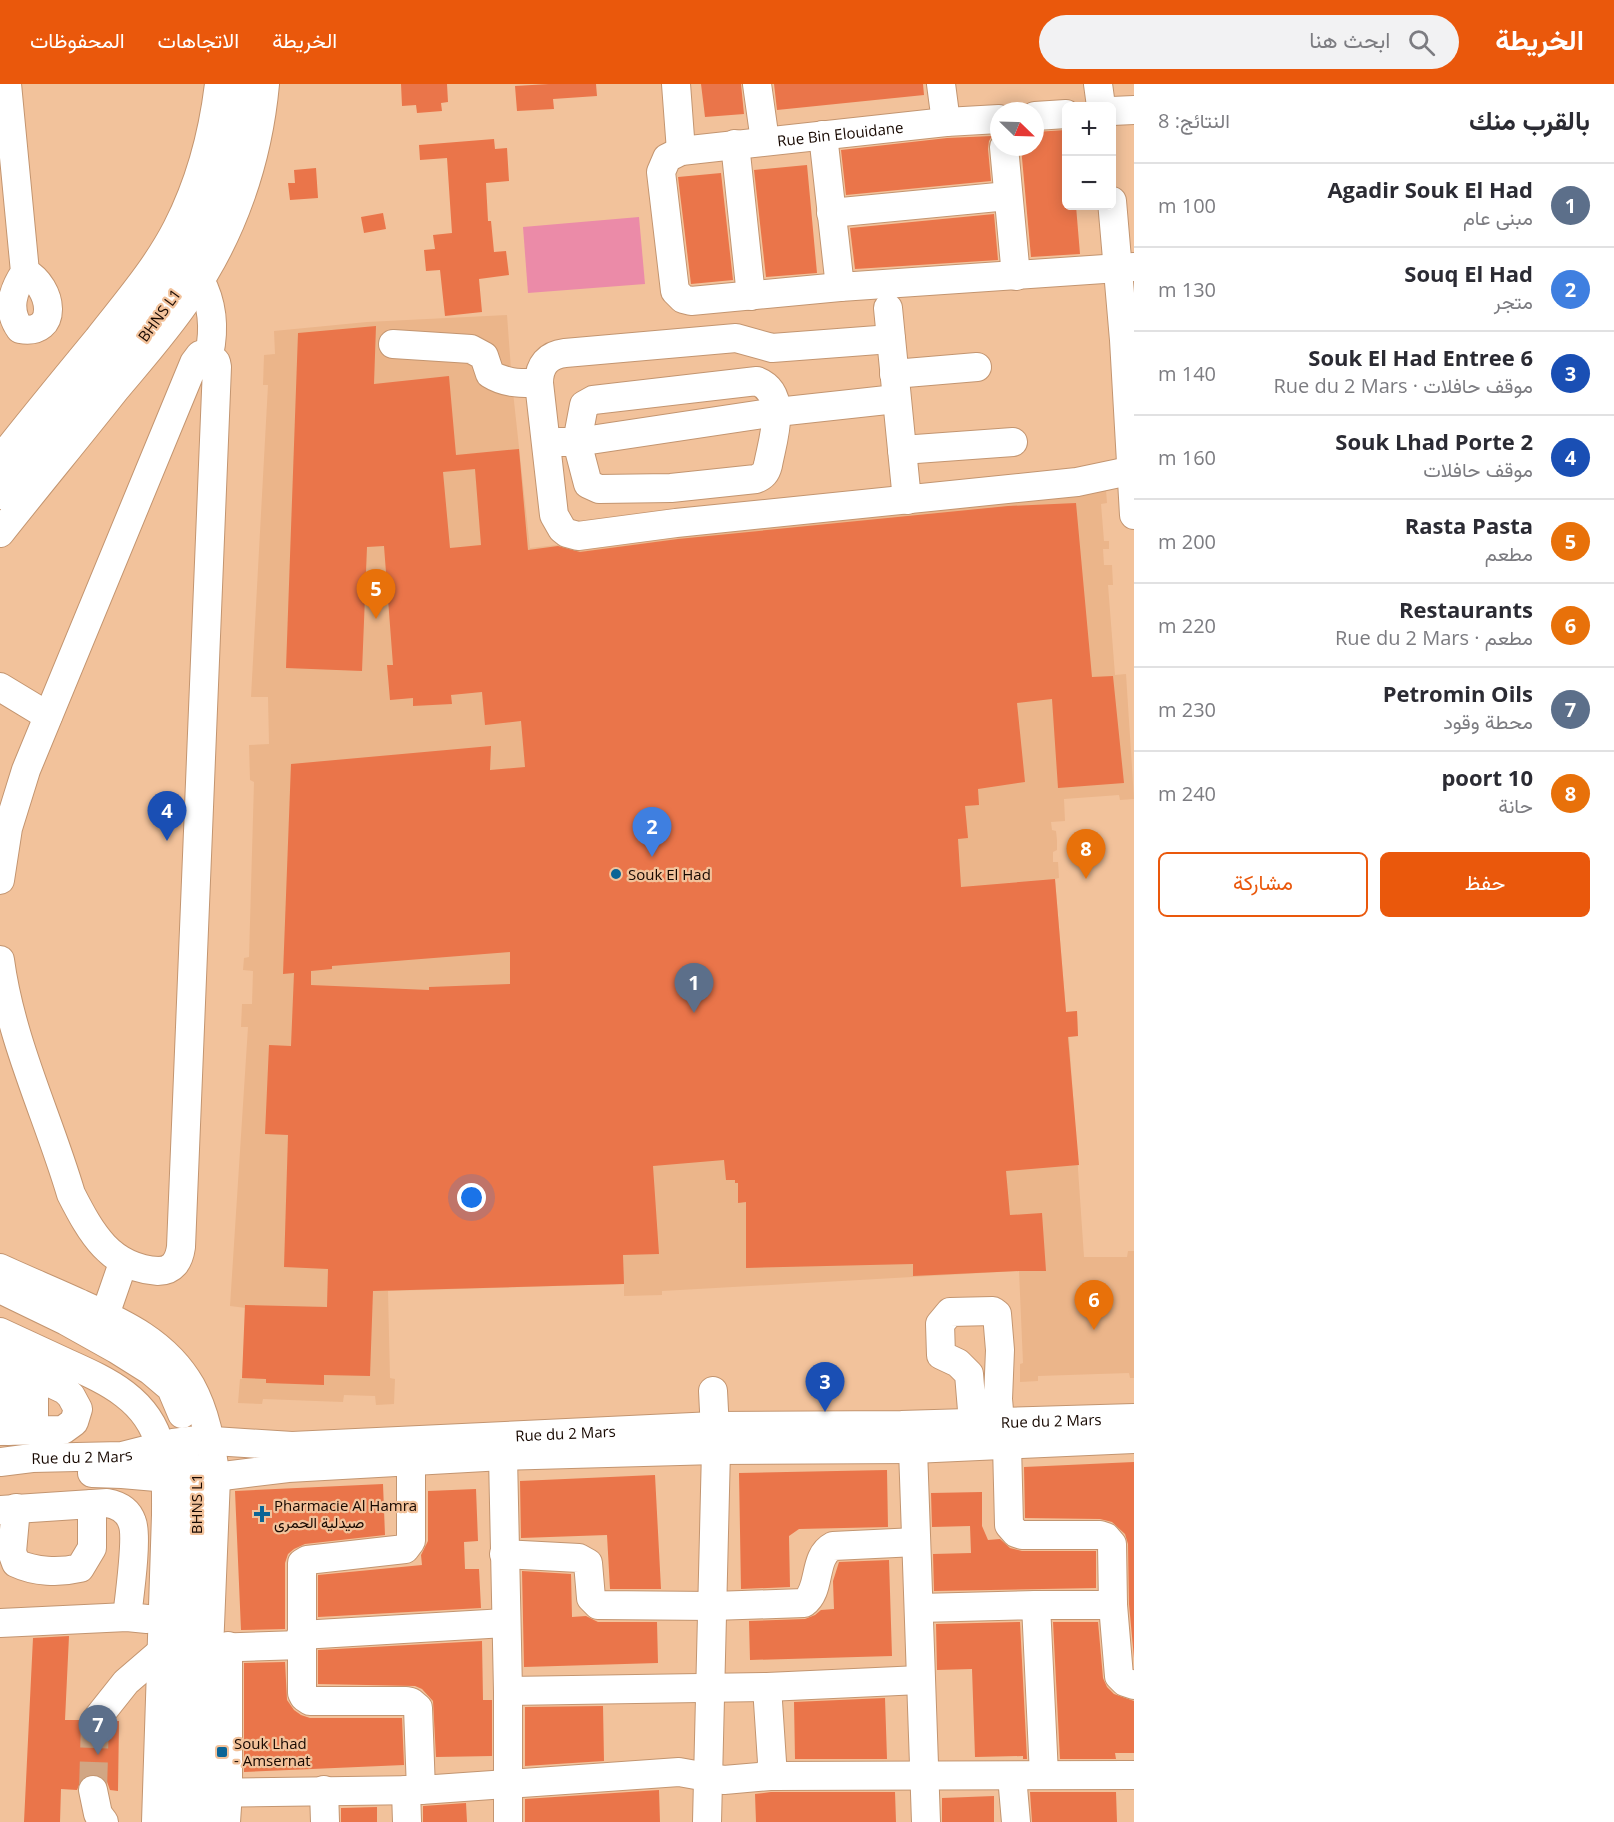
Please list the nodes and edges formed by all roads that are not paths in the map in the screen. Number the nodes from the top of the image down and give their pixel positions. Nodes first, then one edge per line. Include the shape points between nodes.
1 (7, 84) edge
2 (219, 84) edge
3 (238, 84) edge
4 (249, 84) edge
5 (265, 84) edge
6 (676, 84) edge
7 (757, 84) edge
8 (941, 84) edge
9 (1098, 84) edge
10 (1100, 102) edge
11 (1134, 110) edge
12 (1116, 111) edge
13 (1062, 114) edge
14 (1044, 115) edge
15 (990, 119) edge
16 (946, 122) junction
17 (823, 135) junction
18 (765, 141) junction
19 (735, 144) junction
20 (681, 151) junction
21 (1005, 156) edge
22 (7, 160) edge
23 (1008, 196) junction
24 (1114, 210) edge
25 (831, 213) junction
26 (1126, 255) edge
27 (25, 272) dead end
28 (1016, 276) junction
29 (200, 280) junction
30 (840, 287) junction
31 (751, 296) junction
32 (888, 308) dead end
33 (891, 339) junction
34 (1129, 340) edge
35 (393, 344) dead end
36 (209, 355) junction
37 (977, 367) dead end
38 (539, 383) junction
39 (895, 386) junction
40 (777, 412) junction
41 (9, 435) edge
42 (577, 442) junction
43 (1013, 442) dead end
44 (545, 443) junction
45 (902, 450) junction
46 (0, 460) edge
47 (1133, 470) edge
48 (0, 495) edge
49 (907, 500) junction
50 (0, 510) edge
51 (1134, 515) edge
52 (0, 533) edge
53 (3, 697) edge
54 (48, 716) junction
55 (0, 880) edge
56 (0, 960) edge
57 (6, 1022) edge
58 (123, 1263) junction
59 (0, 1268) edge
60 (0, 1289) edge
61 (0, 1299) edge
62 (105, 1315) junction
63 (0, 1332) edge
64 (3, 1360) edge
65 (34, 1375) junction
66 (713, 1391) dead end
67 (1134, 1418) edge
68 (993, 1430) junction
69 (14, 1431) edge
70 (715, 1438) junction
71 (1134, 1439) edge
72 (187, 1442) junction
73 (913, 1449) junction
74 (503, 1456) junction
75 (411, 1461) junction
76 (0, 1462) edge
77 (0, 1470) edge
78 (192, 1480) junction
79 (92, 1504) junction
80 (8, 1509) edge
81 (916, 1542) junction
82 (504, 1554) junction
83 (1036, 1605) junction
84 (1113, 1605) junction
85 (713, 1606) junction
86 (919, 1608) junction
87 (127, 1617) junction
88 (164, 1620) junction
89 (0, 1623) edge
90 (505, 1623) junction
91 (301, 1640) junction
92 (218, 1647) junction
93 (162, 1651) junction
94 (920, 1680) junction
95 (1134, 1684) edge
96 (767, 1687) junction
97 (712, 1688) junction
98 (508, 1691) junction
99 (95, 1721) tunnel mouth
100 (926, 1775) junction
101 (1044, 1775) junction
102 (1134, 1775) edge
103 (770, 1776) junction
104 (1012, 1776) junction
105 (708, 1778) junction
106 (507, 1783) junction
107 (93, 1790) tunnel mouth
108 (324, 1790) junction
109 (413, 1790) junction
110 (215, 1793) junction
111 (104, 1822) edge
112 (156, 1822) edge
113 (176, 1822) edge
114 (187, 1822) edge
115 (202, 1822) edge
116 (226, 1822) edge
117 (325, 1822) edge
118 (407, 1822) edge
119 (508, 1822) edge
120 (707, 1822) edge
121 (926, 1822) edge
122 (1016, 1822) edge

1 - 22 street
2 - 41 street via 201,168 162,254 131,297
3 - 48 street, BHNS L1 via 237,115 221,183 180,266 133,333
4 - 50 street, BHNS L1 via 242,135 228,188 212,231 192,268 144,336
5 - 29 street via 259,130 244,186 226,232
6 - 20 street
7 - 18 street
8 - 16 street
9 - 10 street
11 - 12 street
13 - 14 street
15 - 16 street, Rue Bin Elouidane
16 - 17 street, Rue Bin Elouidane
17 - 18 street, Rue Bin Elouidane
17 - 25 street
18 - 19 street, Rue Bin Elouidane
19 - 20 street, Rue Bin Elouidane
19 - 31 street
20 - 31 street via 668,158 662,172 675,291 691,301
21 - 23 street
22 - 27 street
23 - 25 street
23 - 28 street
24 - 26 street
25 - 30 street
26 - 28 street
26 - 34 street
28 - 30 street
29 - 36 street via 209,297 212,317
29 - 52 street
30 - 31 street
32 - 33 street
33 - 38 street via 772,348 731,338 558,354 541,368
33 - 39 street
34 - 47 street
35 - 38 street via 471,349 483,356 490,374 497,379
36 - 54 street via 200,355 194,363
36 - 58 street via 217,367 181,1247 175,1265 164,1270
37 - 39 street
38 - 44 street
39 - 40 street
39 - 45 street
40 - 42 street
40 - 42 street via 767,385 757,381 593,400 584,405
40 - 42 street via 766,472 756,479 671,488 592,488 585,479
41 - 46 street
42 - 44 street
43 - 45 street
44 - 49 street via 555,520 572,535
45 - 49 street
47 - 49 street via 1077,482
47 - 51 street
53 - 54 street
54 - 55 street via 16,799
56 - 57 street
57 - 58 street via 71,1194 108,1251
58 - 62 street
59 - 62 street
60 - 72 street via 116,1348 151,1371 171,1388
61 - 72 street via 135,1365 166,1395
62 - 72 street via 149,1338 171,1358 191,1386 200,1406
63 - 72 street via 122,1390 141,1409 156,1434
64 - 65 street
64 - 69 street
65 - 69 street
65 - 69 street via 71,1395 78,1409 74,1422 63,1430
66 - 70 street
67 - 68 street, Rue du 2 Mars
68 - 70 street, Rue du 2 Mars
68 - 71 street, Rue du 2 Mars
68 - 73 street, Rue du 2 Mars
68 - 84 street via 1011,1530 1022,1535 1106,1537 1112,1544
70 - 72 street, Rue du 2 Mars via 292,1446
70 - 73 street, Rue du 2 Mars
70 - 74 street, Rue du 2 Mars
70 - 85 street
72 - 76 street, Rue du 2 Mars via 122,1456
72 - 78 street
72 - 78 street
73 - 81 street
74 - 75 street, Rue du 2 Mars
74 - 82 street
75 - 78 street, Rue du 2 Mars via 272,1469
75 - 91 street via 409,1546 304,1562
77 - 78 street, Rue du 2 Mars
78 - 88 street
78 - 92 street
78 - 113 street, BHNS L1
78 - 114 street, BHNS L1
79 - 80 street
79 - 80 street via 92,1548 80,1568 66,1571 28,1569 16,1563
79 - 87 street via 107,1503 121,1508 134,1525
81 - 85 street via 829,1548 804,1603
81 - 86 street
82 - 85 street via 584,1560 588,1563 591,1598 598,1605
82 - 90 street
83 - 84 street
83 - 86 street
83 - 101 street
84 - 95 street via 1119,1676
85 - 97 street
86 - 94 street
87 - 88 street
87 - 89 street
88 - 93 street
90 - 91 street
90 - 98 street
91 - 92 street
91 - 109 street via 302,1693 307,1700 406,1701 418,1708
92 - 110 street
93 - 99 street via 126,1682
93 - 112 street
94 - 96 street
94 - 100 street
96 - 97 street
96 - 103 street
97 - 98 street
97 - 105 street
98 - 106 street
100 - 103 street
100 - 104 street
100 - 121 street
101 - 102 street
101 - 104 street
103 - 105 street
104 - 122 street
105 - 106 street via 679,1772
105 - 120 street
106 - 109 street
106 - 119 street
107 - 111 street via 98,1814
108 - 109 street
108 - 110 street
108 - 117 street
109 - 118 street
110 - 115 street
110 - 116 street

